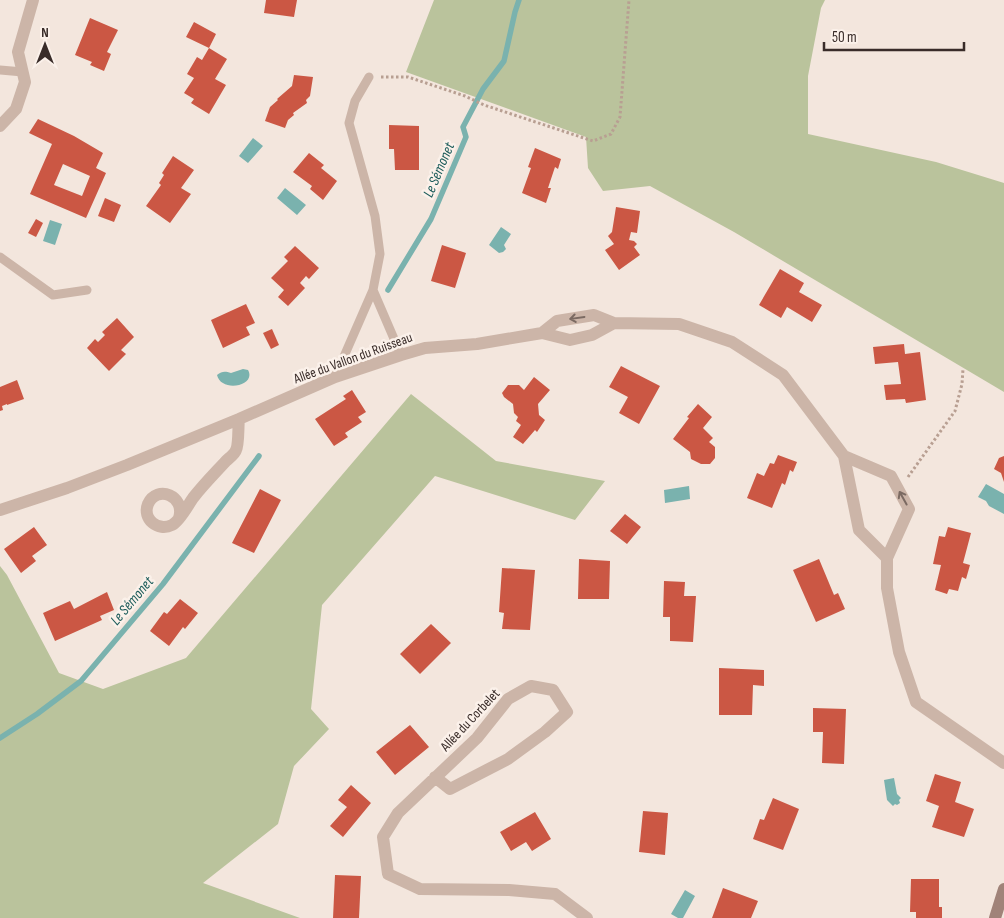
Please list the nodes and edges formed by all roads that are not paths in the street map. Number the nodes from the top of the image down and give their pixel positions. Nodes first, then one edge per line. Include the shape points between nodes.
1 (33, 0) edge
2 (0, 70) edge
3 (24, 77) junction
4 (369, 77) road end
5 (0, 126) edge
6 (0, 257) edge
7 (87, 290) dead end
8 (373, 290) junction
9 (614, 322) junction
10 (542, 332) junction
11 (401, 355) junction
12 (335, 377) junction
13 (239, 419) junction
14 (844, 456) junction
15 (0, 510) edge
16 (179, 518) dead end
17 (887, 558) junction
18 (1004, 764) edge
19 (435, 777) junction
20 (1004, 889) edge
21 (587, 918) edge
22 (995, 918) edge

1 - 3 street via 18,52
2 - 3 lane
3 - 5 street via 16,109
4 - 8 lane via 355,101 349,123 375,216 380,254
6 - 7 lane via 53,295
8 - 11 lane
8 - 12 lane
9 - 10 street, Allée du Vallon du Ruisseau via 592,335 570,340
9 -> 10 street, Allée du Vallon du Ruisseau via 594,315 556,321
9 - 14 street, Allée du Vallon du Ruisseau via 679,324 732,342 783,376
10 - 11 street, Allée du Vallon du Ruisseau via 477,344 425,348
11 - 12 street, Allée du Vallon du Ruisseau
12 - 13 street, Allée du Vallon du Ruisseau
13 - 15 street, Allée du Vallon du Ruisseau via 67,488
13 - 16 street via 237,450 194,496
14 - 17 street, Allée du Vallon du Ruisseau via 859,530
17 -> 14 street, Allée du Vallon du Ruisseau via 909,509 891,476
17 - 18 street, Allée du Vallon du Ruisseau via 888,588 899,652 916,702
19 - 19 street, Allée du Corbelet via 450,789 508,759 567,712 553,690 531,686 508,699 477,738
19 - 21 street, Allée du Corbelet via 398,813 383,837 388,874 420,889 555,894
20 - 22 street

